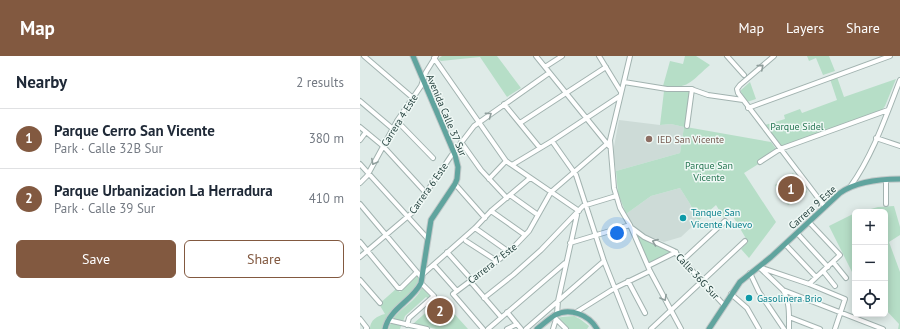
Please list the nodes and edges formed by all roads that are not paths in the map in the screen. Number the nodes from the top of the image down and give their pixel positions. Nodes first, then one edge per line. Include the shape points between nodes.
1 (364, 56) edge
2 (413, 56) edge
3 (536, 56) edge
4 (562, 56) edge
5 (599, 56) edge
6 (630, 56) edge
7 (727, 56) edge
8 (774, 56) edge
9 (890, 56) edge
10 (435, 57) edge
11 (545, 67) junction
12 (606, 67) junction
13 (550, 73) junction
14 (744, 76) dead end
15 (900, 80) edge
16 (423, 81) junction
17 (624, 82) junction
18 (692, 89) junction
19 (898, 91) edge
20 (566, 93) junction
21 (621, 94) junction
22 (413, 98) junction
23 (743, 100) junction
24 (360, 101) edge
25 (504, 104) junction
26 (748, 108) junction
27 (888, 110) junction
28 (586, 118) junction
29 (398, 121) junction
30 (479, 122) junction
31 (520, 123) junction
32 (687, 126) dead end
33 (360, 127) edge
34 (393, 128) junction
35 (366, 132) junction
36 (876, 138) junction
37 (360, 140) edge
38 (552, 141) junction
39 (461, 142) junction
40 (609, 145) junction
41 (383, 146) junction
42 (900, 146) edge
43 (540, 148) junction
44 (780, 149) junction
45 (454, 152) junction
46 (433, 158) dead end
47 (506, 160) junction
48 (760, 162) dead end
49 (360, 164) edge
50 (512, 165) junction
51 (575, 172) junction
52 (368, 174) junction
53 (530, 178) junction
54 (490, 179) junction
55 (900, 179) edge
56 (886, 180) junction
57 (360, 183) edge
58 (456, 183) junction
59 (850, 187) junction
60 (551, 192) junction
61 (426, 193) junction
62 (616, 196) junction
63 (509, 197) junction
64 (360, 204) edge
65 (585, 204) junction
66 (886, 204) dead end
67 (825, 207) junction
68 (579, 211) junction
69 (491, 212) junction
70 (538, 214) junction
71 (408, 217) junction
72 (486, 218) junction
73 (725, 221) dead end
74 (809, 222) junction
75 (630, 225) junction
76 (475, 228) junction
77 (797, 233) junction
78 (525, 235) junction
79 (386, 236) junction
80 (595, 236) junction
81 (428, 239) junction
82 (466, 241) dead end
83 (745, 241) dead end
84 (360, 242) edge
85 (570, 243) junction
86 (785, 244) junction
87 (367, 251) junction
88 (447, 252) junction
89 (509, 252) junction
90 (676, 252) junction
91 (360, 258) edge
92 (683, 260) junction
93 (498, 261) junction
94 (604, 261) junction
95 (566, 262) junction
96 (833, 262) junction
97 (434, 265) junction
98 (759, 267) junction
99 (828, 267) junction
100 (649, 269) junction
101 (823, 271) junction
102 (417, 272) junction
103 (750, 273) junction
104 (816, 277) junction
105 (422, 278) junction
106 (846, 278) dead end
107 (360, 280) edge
108 (471, 280) junction
109 (628, 281) junction
110 (703, 282) junction
111 (809, 284) junction
112 (835, 286) dead end
113 (615, 288) junction
114 (783, 290) junction
115 (455, 292) junction
116 (731, 294) junction
117 (484, 298) junction
118 (558, 301) junction
119 (380, 303) dead end
120 (724, 305) junction
121 (671, 310) junction
122 (507, 312) junction
123 (575, 313) junction
124 (645, 313) dead end
125 (841, 313) junction
126 (555, 316) junction
127 (501, 317) junction
128 (789, 317) junction
129 (360, 319) edge
130 (388, 320) junction
131 (408, 325) junction
132 (519, 327) edge
133 (366, 328) edge
134 (490, 328) edge
135 (385, 329) edge
136 (427, 329) edge
137 (483, 329) edge
138 (507, 329) edge
139 (526, 329) edge
140 (537, 329) edge
141 (553, 329) edge
142 (566, 329) edge
143 (597, 329) edge
144 (631, 329) edge
145 (651, 329) edge
146 (681, 329) edge
147 (709, 329) edge
148 (758, 329) edge
149 (784, 329) edge
150 (789, 329) edge
151 (820, 329) edge
152 (835, 329) edge
153 (883, 329) edge

1 - 22 street
2 - 16 main road, Avenida Calle 37 Sur
3 - 11 street
4 - 11 street
5 - 12 street
6 - 17 street
7 - 14 street
23 -> 8 street via 738,88
9 - 26 street
10 - 16 street, Carrera 4 Este
10 - 30 street
11 - 13 street
12 - 20 street
12 - 21 street
13 - 20 street
13 - 25 street, Carrera 6 Este
15 - 19 street, Carrera 9 Este
16 - 22 street, Carrera 4 Este
16 - 45 main road, Avenida Calle 37 Sur
17 - 18 street via 667,89
17 - 21 street
18 - 23 street via 715,97
18 - 32 street
19 - 27 street, Carrera 9 Este
20 - 28 street
20 - 31 street
21 - 28 street
21 - 40 street
22 - 29 street, Carrera 4 Este
23 - 26 street
24 - 34 street
30 -> 25 street, Carrera 6 Este
25 - 31 street
26 - 44 street
27 - 36 street, Carrera 9 Este
27 - 44 street
28 - 38 street
28 - 40 street
29 - 34 street, Carrera 4 Este
29 - 46 street
30 - 39 street, Carrera 6 Este
30 - 47 street
31 - 43 street
33 - 35 street
34 - 41 street, Carrera 4 Este
35 - 37 street
35 - 41 street
36 - 42 street
36 - 59 street, Carrera 9 Este via 863,168
38 - 43 street
38 - 51 street
39 - 45 street, Carrera 6 Este
39 - 54 street via 480,170
40 - 51 street, Carrera 7 Este
40 - 62 street
41 -> 52 street, Carrera 4 Este
41 - 61 street
43 - 50 street
44 - 48 street
44 - 67 street
45 - 58 main road, Avenida Calle 37 Sur via 458,164
45 - 61 street, Carrera 6 Este
47 - 50 street
47 - 54 street
49 - 52 street
50 - 53 street
51 - 60 street, Carrera 7 Este
51 - 65 street
52 - 57 street, Carrera 4 Este
52 - 71 street
53 - 60 street
53 - 63 street
54 - 63 street
55 - 56 main road
56 - 59 main road
56 - 66 street
58 - 72 street
58 - 81 main road via 432,217
59 - 67 main road, Carrera 9 Este
60 - 68 street
60 - 70 street, Carrera 7 Este
61 - 71 street, Carrera 6 Este
62 - 65 street
62 - 75 street
63 - 69 street
63 - 70 street
64 - 79 street
65 - 68 street
65 - 80 street
67 - 74 main road, Carrera 9 Este
68 - 85 street
68 - 117 street via 541,250
69 - 72 street
69 - 78 street
70 - 78 street, Carrera 7 Este
71 - 79 street, Carrera 6 Este
71 - 81 street
72 - 76 street
73 - 92 street
74 - 77 main road, Carrera 9 Este
74 - 96 street via 840,255
75 - 80 street
90 -> 75 street, Calle 36G Sur via 644,237
75 - 100 street
76 - 88 street
76 - 89 street
77 - 86 main road, Carrera 9 Este
77 - 99 street
78 - 89 street, Carrera 7 Este
79 - 87 street, Carrera 6 Este
79 - 102 street
80 - 85 street
80 - 94 street
81 - 105 main road
82 - 93 street
83 - 110 street
84 - 87 street
85 - 95 street
86 - 98 main road, Carrera 9 Este
86 - 104 street
87 - 91 street, Carrera 6 Este
87 - 102 street via 397,288
88 - 97 street
88 - 108 street
89 - 93 street, Carrera 7 Este
90 - 92 street, Calle 36G Sur
90 - 100 street
92 - 110 street, Calle 36G Sur
93 - 108 street, Carrera 7 Este
94 - 113 street
94 - 118 street
95 - 118 street
95 - 122 street
96 - 99 street
96 - 106 street
97 - 105 street
97 - 115 street
98 - 103 main road, Carrera 9 Este
98 - 111 street
98 - 114 street
99 - 101 street
100 - 109 street
100 -> 121 street
101 - 104 street
101 - 112 street
102 - 105 street
103 - 116 main road, Carrera 9 Este
103 - 149 street via 759,292
104 - 111 street
105 - 130 main road via 416,292
105 - 131 street via 434,295 433,299 409,318
107 - 119 street
108 - 115 street, Carrera 7 Este
108 - 117 street
109 - 113 street
109 - 124 street
110 - 120 street, Calle 36G Sur
110 - 121 street
111 - 125 street via 845,299
113 - 123 street
113 - 144 street
114 - 125 street
114 - 128 street
115 - 137 street
116 - 120 main road, Carrera 9 Este
116 - 148 street via 747,308
117 - 127 street
118 - 126 street
118 - 139 street
120 - 147 main road, Carrera 9 Este
121 - 145 street
121 - 146 street
122 - 127 street
122 - 132 street
123 - 126 main road
123 - 143 main road via 587,318
125 - 152 street
125 - 153 street
126 - 140 main road
126 - 141 street
126 - 142 street
127 - 134 street
128 - 150 street
128 - 151 street
129 - 133 street
130 - 131 street
130 - 135 main road
131 - 136 street
132 - 138 street

